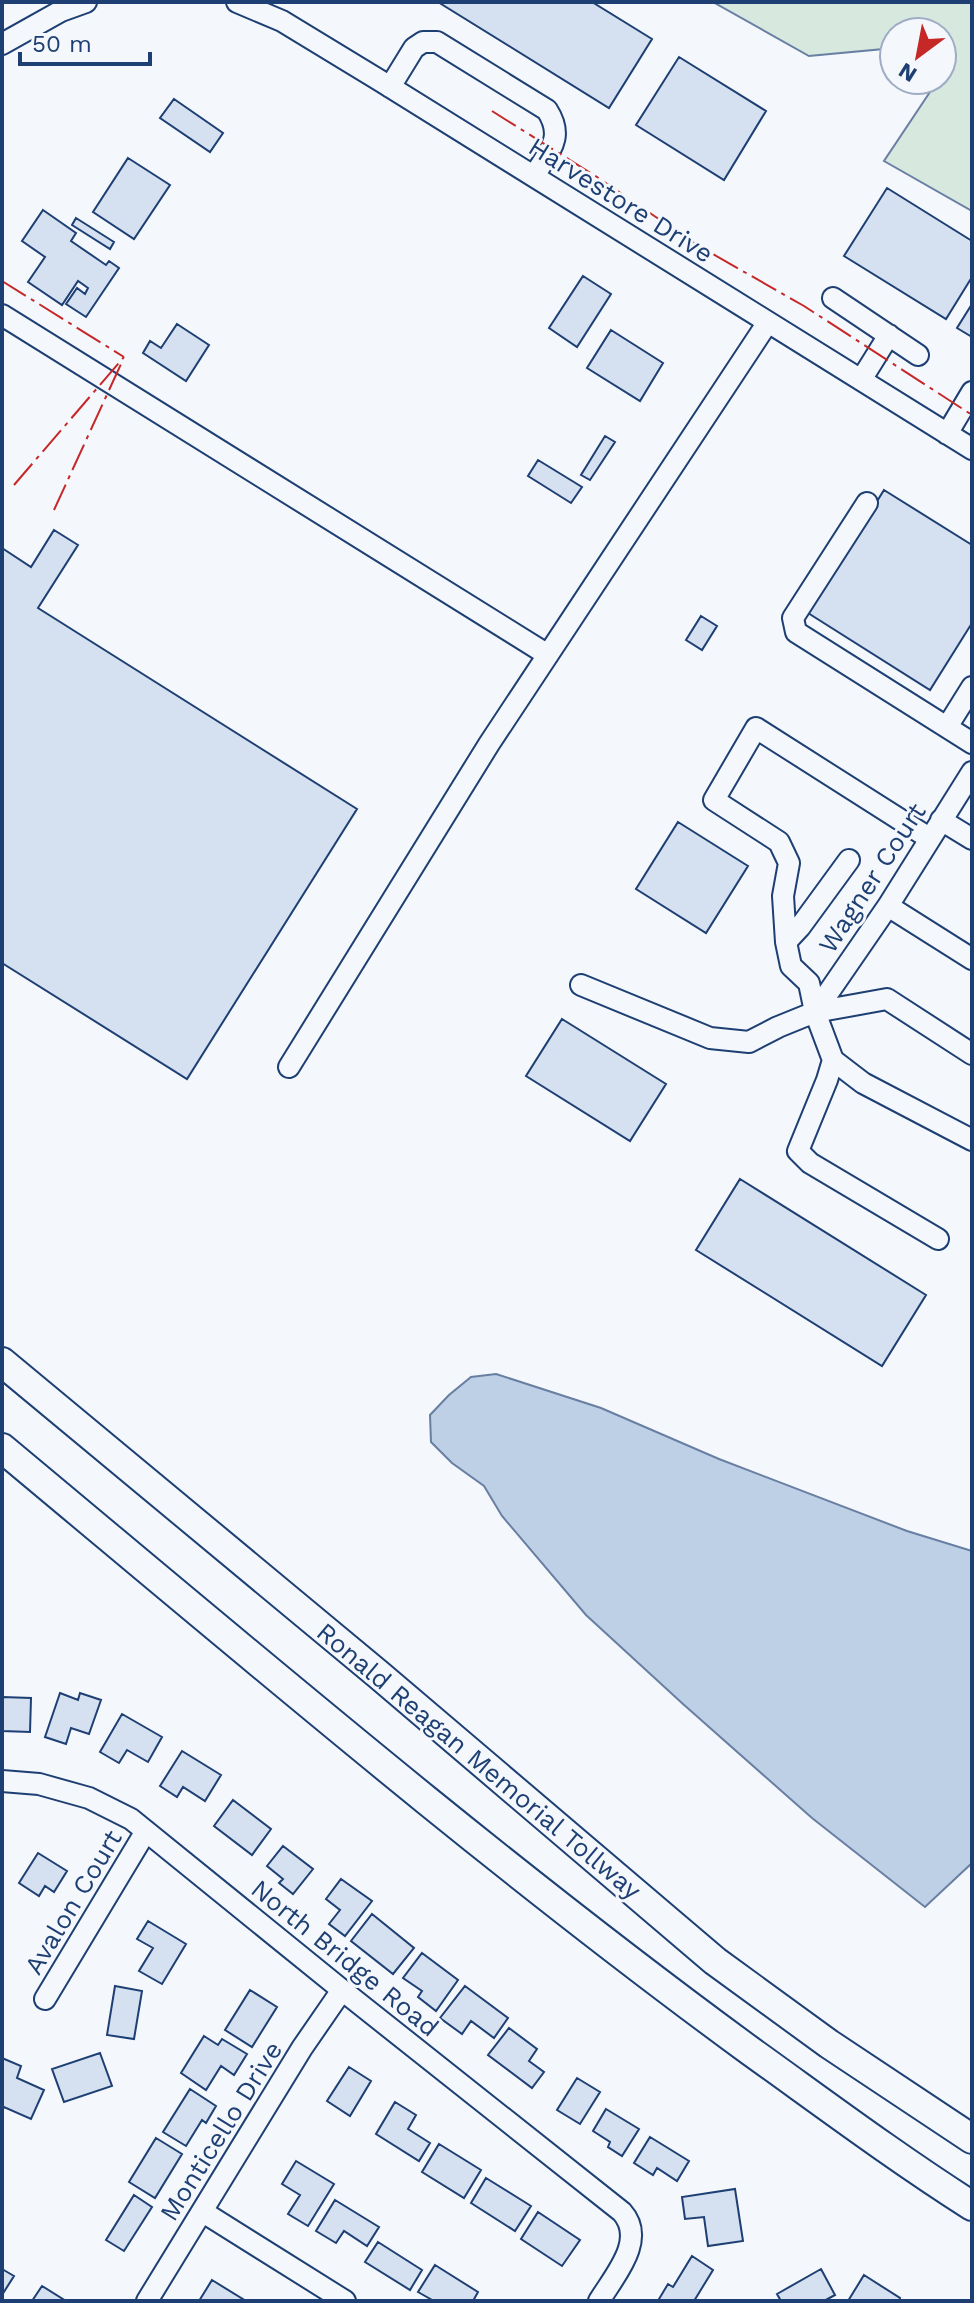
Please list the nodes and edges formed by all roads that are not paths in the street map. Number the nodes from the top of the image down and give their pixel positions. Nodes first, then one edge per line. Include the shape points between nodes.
1 (86, 2) edge
2 (237, 2) edge
3 (2, 44) edge
4 (390, 87) junction
5 (534, 176) junction
6 (833, 298) dead end
7 (2, 315) edge
8 (768, 322) junction
9 (889, 335) junction
10 (918, 355) dead end
11 (861, 380) junction
12 (972, 392) edge
13 (947, 434) junction
14 (972, 449) edge
15 (867, 503) dead end
16 (548, 655) junction
17 (972, 687) edge
18 (947, 727) junction
19 (972, 743) edge
20 (972, 772) edge
21 (941, 820) junction
22 (929, 838) junction
23 (972, 839) edge
24 (849, 860) dead end
25 (888, 906) junction
26 (786, 942) junction
27 (972, 959) edge
28 (581, 985) dead end
29 (815, 1012) junction
30 (972, 1054) edge
31 (833, 1060) junction
32 (289, 1067) dead end
33 (972, 1140) edge
34 (938, 1239) dead end
35 (2, 1362) edge
36 (2, 1448) edge
37 (2, 1781) edge
38 (146, 1831) junction
39 (342, 1990) junction
40 (45, 1999) dead end
41 (972, 2139) edge
42 (972, 2206) edge
43 (203, 2212) junction
44 (147, 2301) edge
45 (345, 2301) edge
46 (599, 2301) edge

1 - 3 street
2 - 4 street, Harvestore Drive via 282,21
4 - 5 street, Harvestore Drive
4 - 5 street via 414,48 437,42 547,110 556,138
5 - 8 street, Harvestore Drive
6 - 9 street
7 - 16 street
8 - 11 street, Harvestore Drive
8 - 16 street
9 - 10 street
9 - 11 street
11 - 13 street, Harvestore Drive
12 - 13 street
13 - 14 street, Harvestore Drive
15 - 18 street via 793,618 796,632
16 - 32 street
17 - 18 street
18 - 19 street
20 - 21 street, Wagner Court
21 - 22 street, Wagner Court
21 - 23 street
22 - 25 street, Wagner Court
22 - 26 street via 756,728 714,800 779,842 789,863 783,896
24 - 26 street
25 - 27 street
25 - 29 street, Wagner Court
26 - 29 street via 791,966 809,983
28 - 29 street via 710,1038 749,1042
29 - 30 street via 887,999
29 - 31 street
31 - 33 street via 863,1083
31 - 34 street via 798,1151
35 - 41 highway, Ronald Reagan Memorial Tollway via 715,1961
36 - 42 highway via 500,1861 681,2000
37 - 38 street, North Bridge Road via 39,1784 89,1798
38 - 39 street, North Bridge Road
38 - 40 street, Avalon Court
39 - 43 street, Monticello Drive
39 - 46 street, North Bridge Road via 622,2212 630,2224 630,2247
43 - 44 street, Monticello Drive
43 - 45 street

